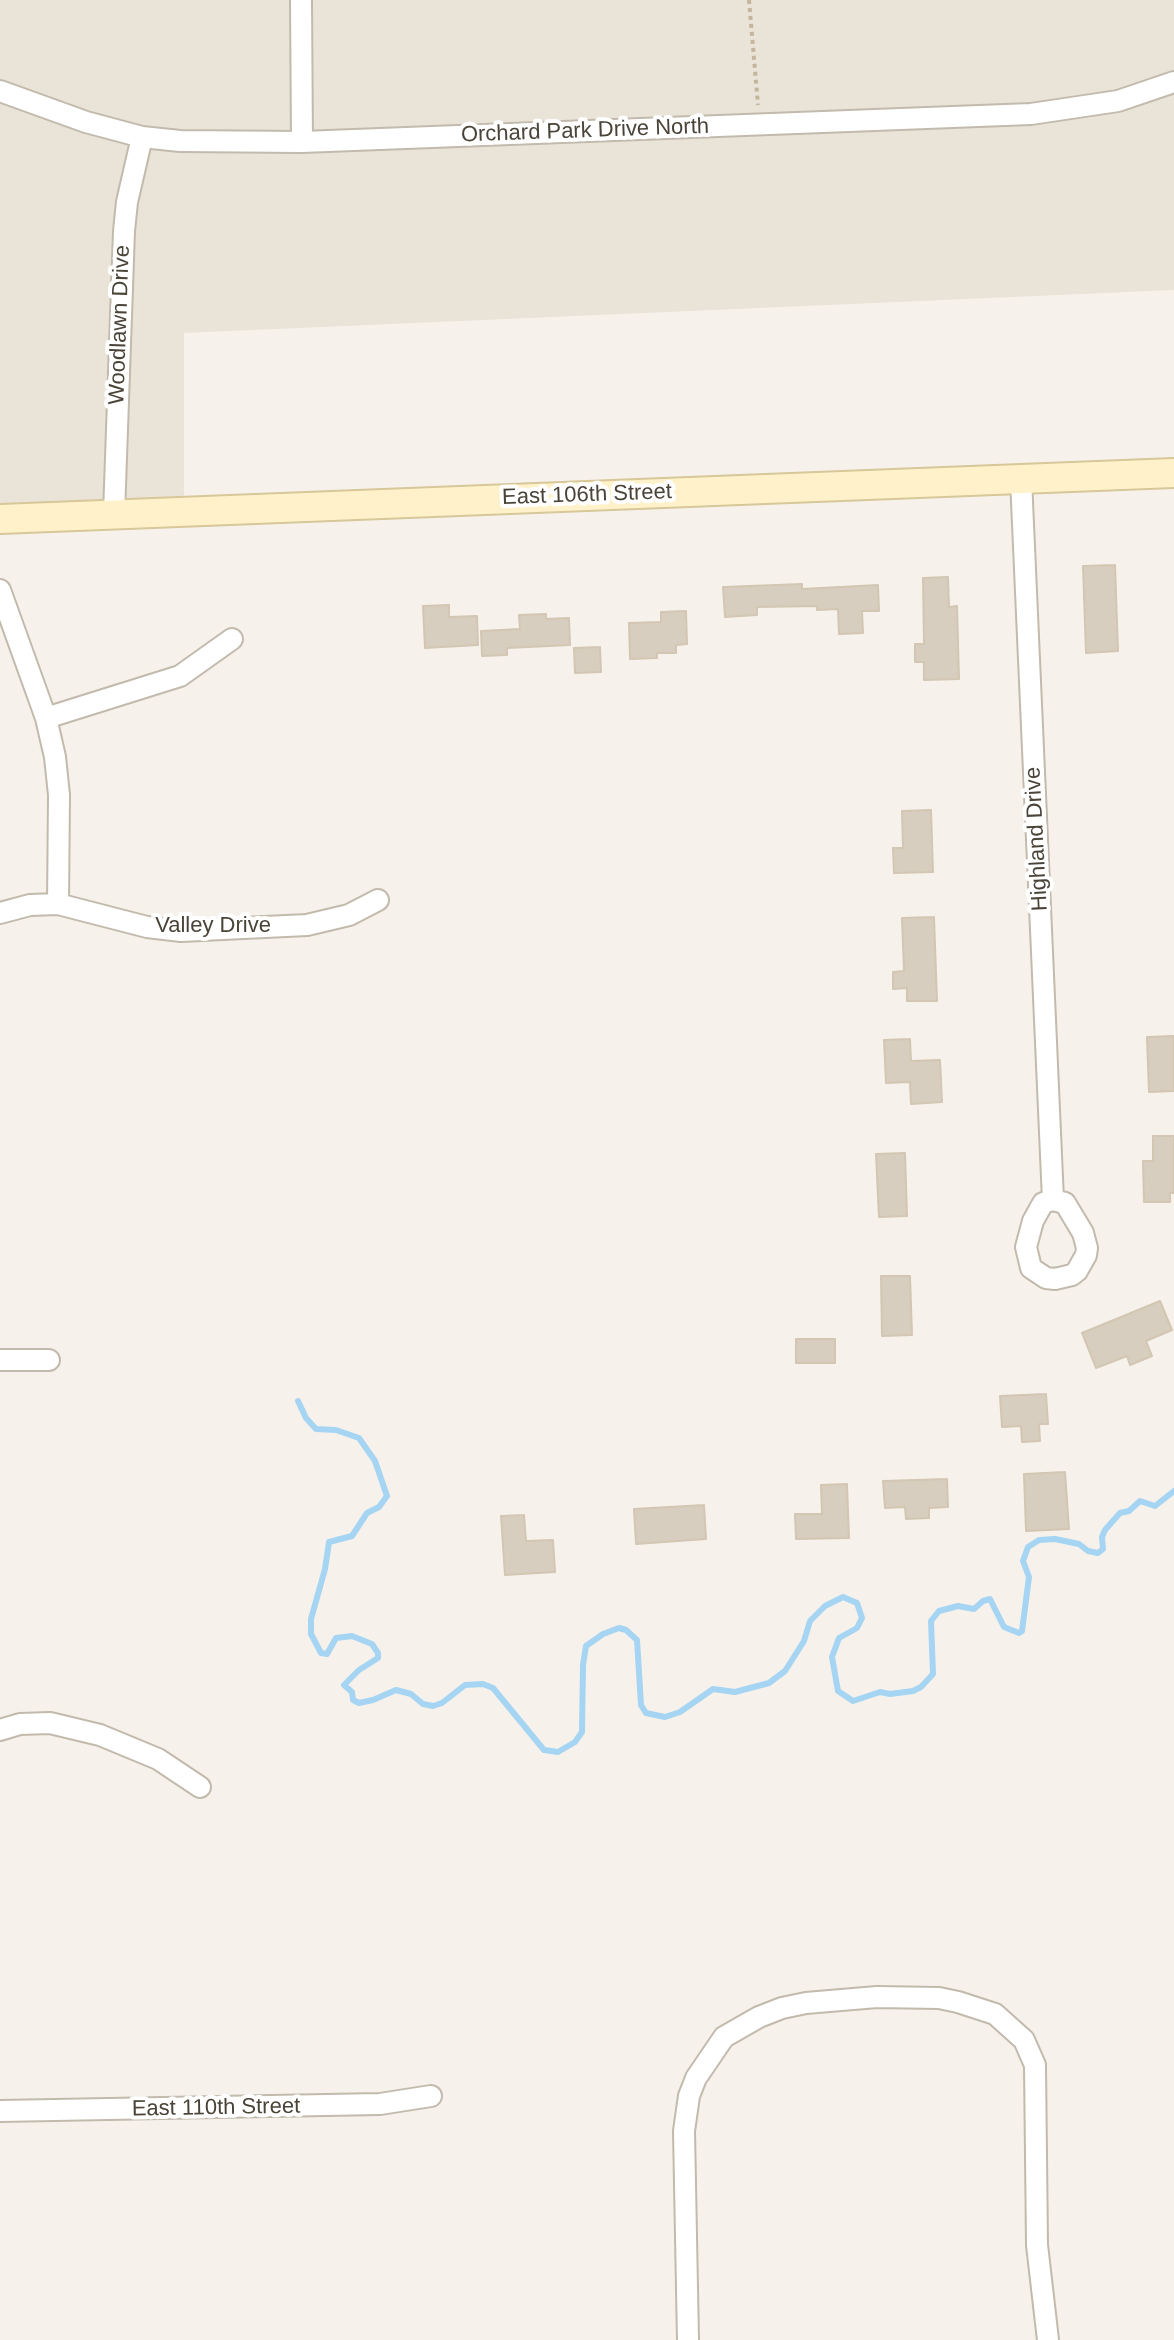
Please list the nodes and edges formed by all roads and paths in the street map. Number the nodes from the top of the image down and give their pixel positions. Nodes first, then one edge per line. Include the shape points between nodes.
1 (301, 0) edge
2 (749, 0) edge
3 (1174, 82) edge
4 (0, 91) edge
5 (759, 124) junction
6 (142, 137) junction
7 (302, 142) junction
8 (1174, 473) edge
9 (1021, 479) junction
10 (114, 514) junction
11 (0, 519) edge
12 (0, 590) edge
13 (232, 639) dead end
14 (46, 718) junction
15 (378, 900) dead end
16 (58, 904) junction
17 (0, 913) edge
18 (1053, 1200) dead end
19 (0, 1360) edge
20 (49, 1360) dead end
21 (0, 1730) edge
22 (200, 1787) dead end
23 (431, 2096) dead end
24 (0, 2111) edge
25 (688, 2340) edge
26 (1048, 2340) edge

1 - 7 street
2 - 5 path
3 - 5 street, Orchard Park Drive North via 1118,101 1031,114
4 - 6 street, Orchard Park Drive North
5 - 7 street, Orchard Park Drive North
6 - 7 street, Orchard Park Drive North
6 - 10 street, Woodlawn Drive via 123,243
8 - 9 street, East 106th Street
9 - 10 street, East 106th Street
9 - 18 street, Highland Drive
10 - 11 street, East 106th Street
12 - 14 street
13 - 14 street via 180,676
14 - 16 street via 59,785
15 - 16 street, Valley Drive via 320,923 181,931
16 - 17 street, Valley Drive
19 - 20 street
21 - 22 street via 50,1723 100,1735 158,1759
23 - 24 street, East 110th Street via 380,2104
25 - 26 street via 684,2131 689,2096 704,2065 724,2037 782,2008 900,1997 939,1998 995,2014 1024,2040 1035,2065 1037,2245

